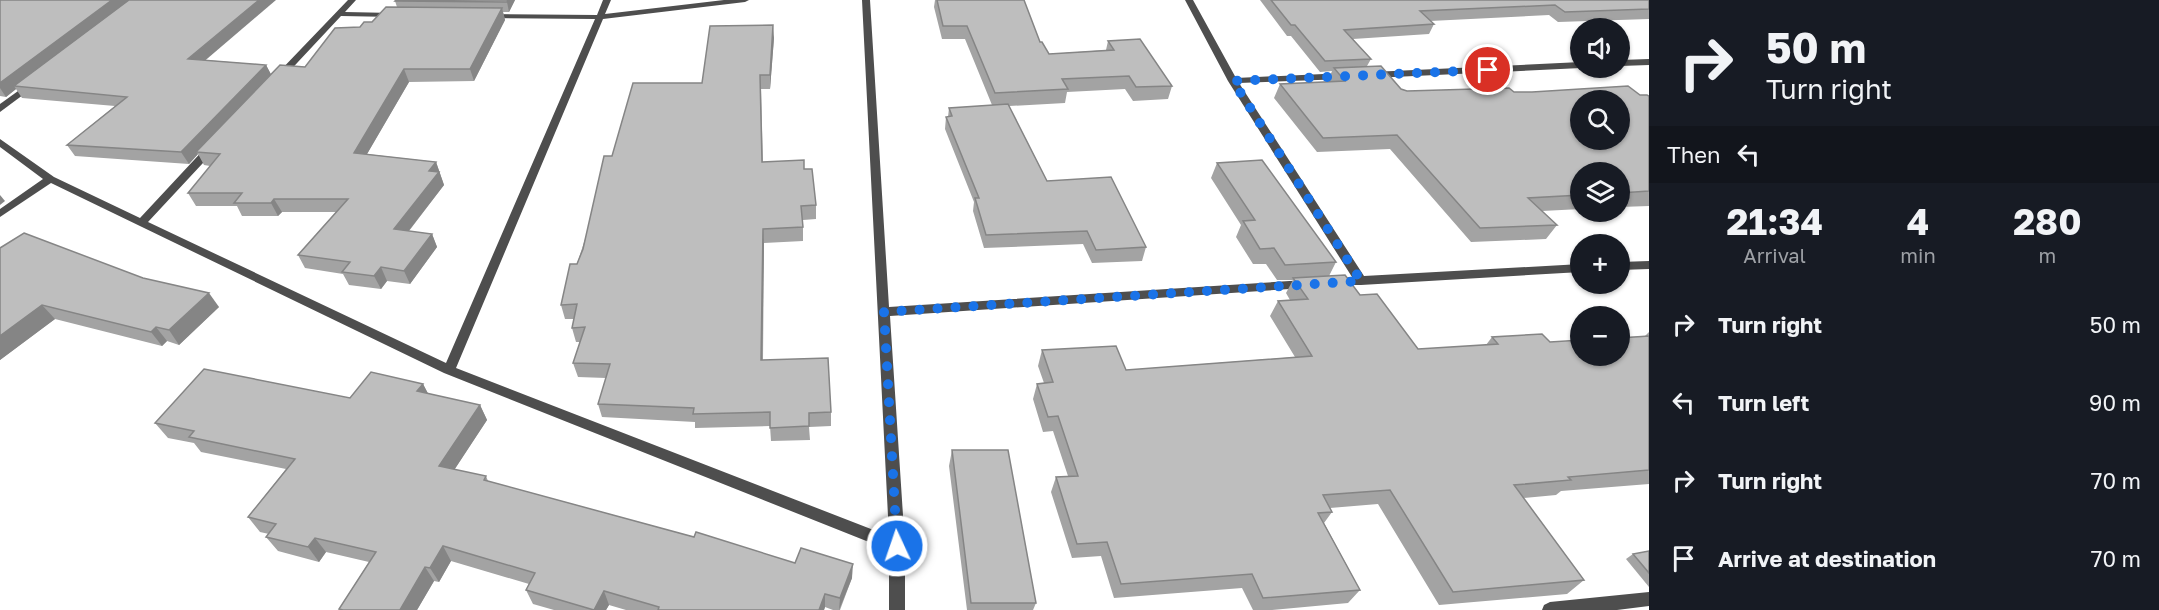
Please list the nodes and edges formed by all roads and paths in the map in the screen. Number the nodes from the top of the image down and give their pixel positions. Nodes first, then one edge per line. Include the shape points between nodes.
1 (352, 0) edge
2 (607, 0) edge
3 (745, 0) edge
4 (866, 0) edge
5 (1189, 0) edge
6 (338, 14) junction
7 (409, 15) edge
8 (480, 16) edge
9 (598, 17) junction
10 (1649, 62) edge
11 (1630, 63) edge
12 (1570, 66) edge
13 (38, 80) edge
14 (1233, 81) junction
15 (273, 84) edge
16 (0, 110) edge
17 (223, 136) edge
18 (0, 142) edge
19 (50, 178) junction
20 (0, 214) edge
21 (141, 223) junction
22 (1649, 265) edge
23 (1630, 266) edge
24 (1570, 269) edge
25 (1361, 281) junction
26 (884, 312) junction
27 (449, 370) junction
28 (897, 546) junction
29 (1649, 599) edge
30 (897, 610) edge
31 (1550, 610) edge

1 - 6 street
2 - 9 street
3 - 9 street
4 - 26 street
5 - 14 street
6 - 7 street
6 - 15 street
8 - 9 street
9 - 27 street
10 - 11 street
12 - 14 street
13 - 16 street
14 - 25 street
17 - 21 street
18 - 19 street
19 - 20 street
19 - 21 street
21 - 27 street
22 - 23 street
24 - 25 street
25 - 26 street
26 - 28 street
27 - 28 street
28 - 30 street
29 - 31 street

